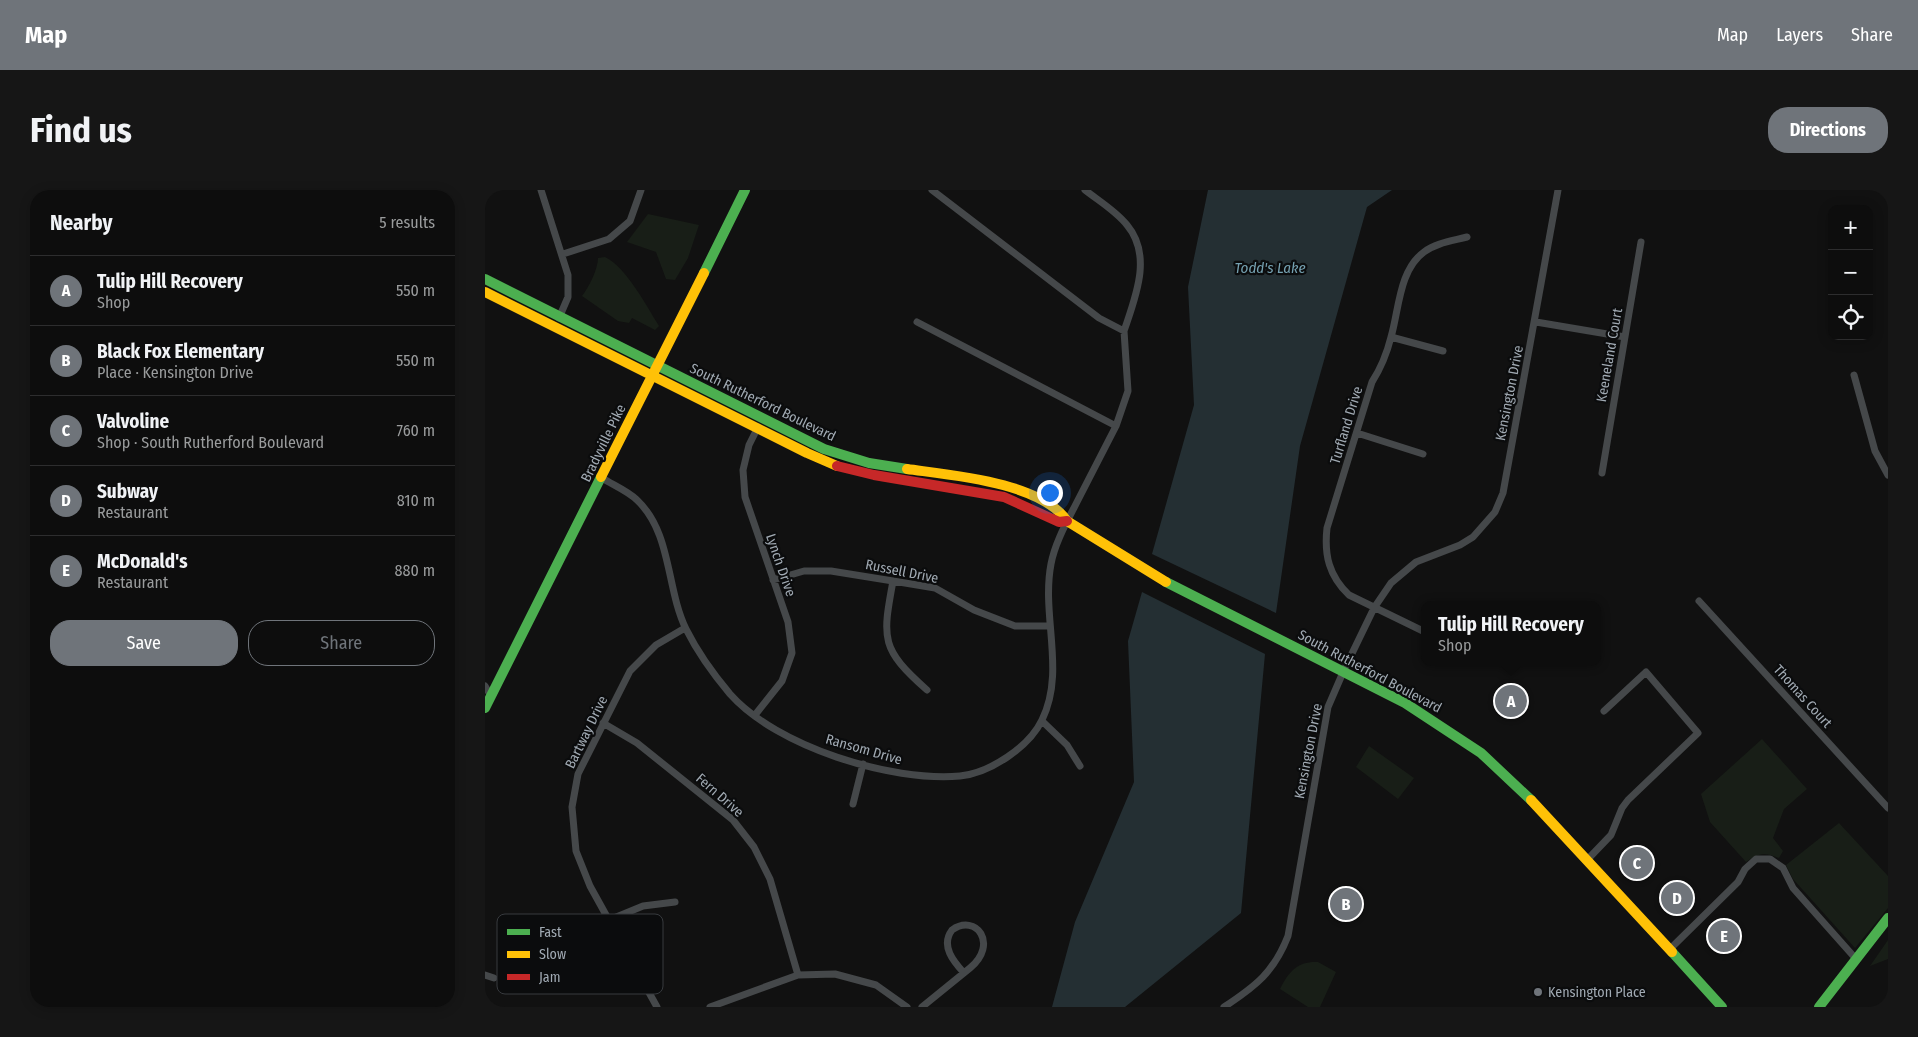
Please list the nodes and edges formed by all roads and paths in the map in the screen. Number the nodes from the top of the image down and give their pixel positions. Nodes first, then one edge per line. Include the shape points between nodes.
1 (541, 190) edge
2 (641, 190) edge
3 (745, 190) edge
4 (932, 190) edge
5 (1085, 190) edge
6 (1558, 190) edge
7 (1467, 237) dead end
8 (1641, 242) dead end
9 (563, 254) junction
10 (485, 279) edge
11 (485, 292) edge
12 (560, 316) junction
13 (917, 322) dead end
14 (1536, 322) junction
15 (555, 328) junction
16 (1124, 331) junction
17 (1391, 337) junction
18 (1625, 337) junction
19 (1443, 351) dead end
20 (657, 365) junction
21 (652, 375) junction
22 (1854, 375) dead end
23 (763, 418) junction
24 (1116, 426) junction
25 (757, 428) junction
26 (1357, 433) junction
27 (1423, 454) dead end
28 (1602, 473) dead end
29 (1888, 474) edge
30 (602, 478) junction
31 (1067, 521) junction
32 (773, 580) junction
33 (893, 581) junction
34 (1699, 602) dead end
35 (1374, 608) junction
36 (1050, 626) junction
37 (685, 628) junction
38 (1421, 630) edge
39 (1343, 670) junction
40 (485, 686) edge
41 (927, 690) dead end
42 (491, 696) junction
43 (485, 708) edge
44 (1604, 711) dead end
45 (755, 715) junction
46 (1042, 721) junction
47 (603, 723) junction
48 (863, 764) junction
49 (1080, 766) dead end
50 (853, 804) dead end
51 (1888, 808) edge
52 (1588, 859) junction
53 (675, 902) dead end
54 (606, 914) edge
55 (624, 914) edge
56 (1888, 918) edge
57 (1670, 949) junction
58 (1856, 959) junction
59 (964, 973) junction
60 (485, 975) edge
61 (799, 975) junction
62 (494, 978) dead end
63 (650, 994) edge
64 (657, 1007) edge
65 (710, 1007) edge
66 (907, 1007) edge
67 (922, 1007) edge
68 (1224, 1007) edge
69 (1722, 1007) edge
70 (1819, 1007) edge

1 - 9 street
2 - 9 street via 630,221 609,238
3 - 20 main road, Bradyville Pike
4 - 16 street via 1099,318
5 - 16 street via 1127,225 1137,243 1140,280
6 - 14 street, Kensington Drive
7 - 17 street, Turfland Drive via 1435,245 1412,264 1403,286
8 - 18 street, Keeneland Court
9 - 12 street via 568,275 568,297
10 - 12 main road, South Rutherford Boulevard
11 - 15 main road, South Rutherford Boulevard
12 - 15 street
12 - 20 main road, South Rutherford Boulevard
13 - 24 street
14 - 18 street
14 - 35 street, Kensington Drive via 1503,493 1495,512 1473,537 1461,545 1416,562 1402,572
15 - 21 main road, South Rutherford Boulevard
16 - 24 street, Ransom Drive via 1128,391
17 - 19 street
17 - 26 street, Turfland Drive via 1382,367 1372,382
18 - 28 street, Keeneland Court
20 - 21 main road, Bradyville Pike
20 - 23 main road, South Rutherford Boulevard
21 - 25 main road, South Rutherford Boulevard
21 - 30 main road, Bradyville Pike
22 - 29 street via 1875,451
23 - 25 street, Lynch Drive
23 - 31 main road, South Rutherford Boulevard via 823,448 869,463 989,480 1024,492 1061,512
24 - 31 street, Ransom Drive
25 - 31 main road, South Rutherford Boulevard via 843,468 995,495 1059,522
25 - 32 street, Lynch Drive via 743,470 745,497
26 - 27 street
26 - 35 street, Turfland Drive via 1327,528 1327,558 1340,587
30 - 37 street, Ransom Drive via 637,499 654,523
30 - 42 main road, Bradyville Pike
31 - 36 street, Ransom Drive via 1051,563 1048,590
31 - 39 main road, South Rutherford Boulevard via 1165,581
32 - 33 street, Russell Drive via 804,571 831,571
32 - 45 street, Lynch Drive via 788,622 792,654 782,681
33 - 36 street, Russell Drive via 935,588 974,610 1015,626
33 - 41 street via 886,619 888,644 901,668
34 - 51 street, Thomas Court
35 - 38 street, Turfland Drive
35 - 39 street, Kensington Drive
36 - 46 street, Ransom Drive via 1051,692
37 - 45 street, Ransom Drive via 731,695
37 - 47 street, Bartway Drive via 656,645 630,671
39 - 52 main road, South Rutherford Boulevard via 1405,703 1481,753 1543,810
39 - 68 street, Kensington Drive via 1328,707 1288,936 1274,966 1255,987
40 - 42 street
42 - 43 main road, Bradyville Pike
44 - 52 street via 1645,672 1698,733 1628,800 1611,835
45 - 48 street, Ransom Drive via 788,737
46 - 48 street, Ransom Drive via 1023,744 1001,762 963,776 921,776
46 - 49 street via 1067,745
47 - 54 street, Bartway Drive via 579,774 572,807 575,851
47 - 61 street, Fern Drive via 637,743 733,820 755,847 771,879
48 - 50 street
52 - 57 main road, South Rutherford Boulevard
53 - 55 street via 643,906
56 - 58 main road
57 - 58 street via 1738,882 1745,868 1756,859 1770,859 1783,868 1793,888
57 - 69 main road, South Rutherford Boulevard
58 - 70 main road
59 - 59 street via 951,956 947,942 951,930 963,925 979,932 985,945 980,958
59 - 67 street
60 - 62 street
61 - 65 street
61 - 66 street via 835,974 876,985
63 - 64 street, Bartway Drive

